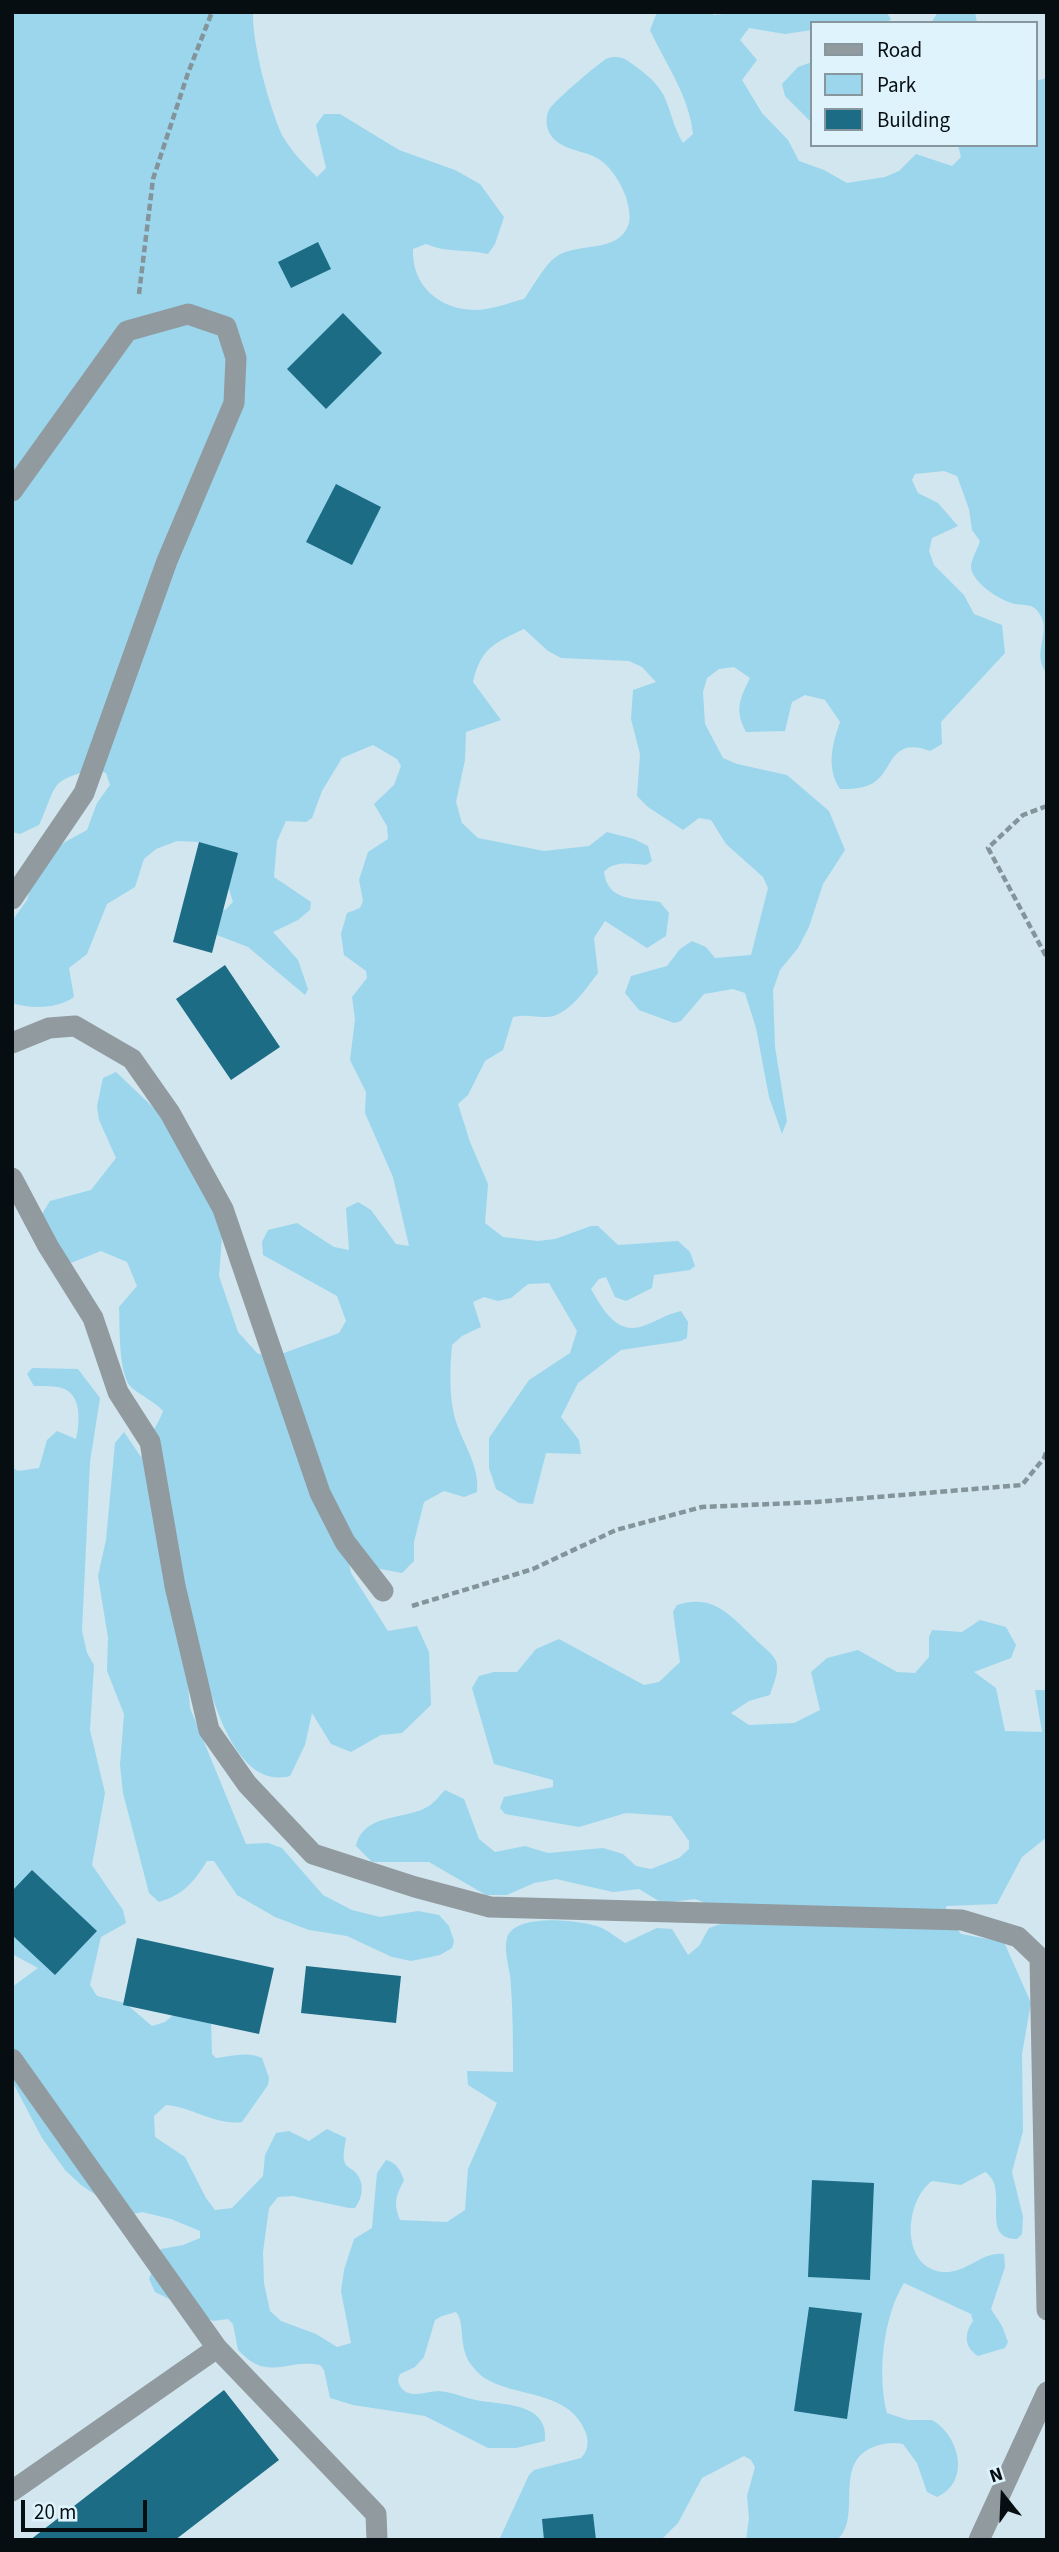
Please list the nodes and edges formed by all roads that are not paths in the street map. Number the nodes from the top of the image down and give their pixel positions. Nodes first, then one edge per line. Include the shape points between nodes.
1 (12, 491) edge
2 (12, 899) edge
3 (12, 1043) edge
4 (12, 1178) edge
5 (383, 1591) road end
6 (12, 2059) edge
7 (1047, 2310) edge
8 (217, 2348) junction
9 (1047, 2392) edge
10 (12, 2491) edge
11 (377, 2540) edge
12 (979, 2540) edge

1 - 2 street via 127,331 188,314 226,327 236,358 234,402 166,561 84,793
3 - 5 street via 49,1028 75,1026 132,1059 170,1113 223,1209 320,1493 345,1542
4 - 7 street via 93,1318 118,1392 150,1442 175,1586 209,1730 247,1784 313,1854 490,1907 962,1920 1018,1937 1040,1958
6 - 8 street
8 - 10 street
8 - 11 street via 376,2514
9 - 12 street

